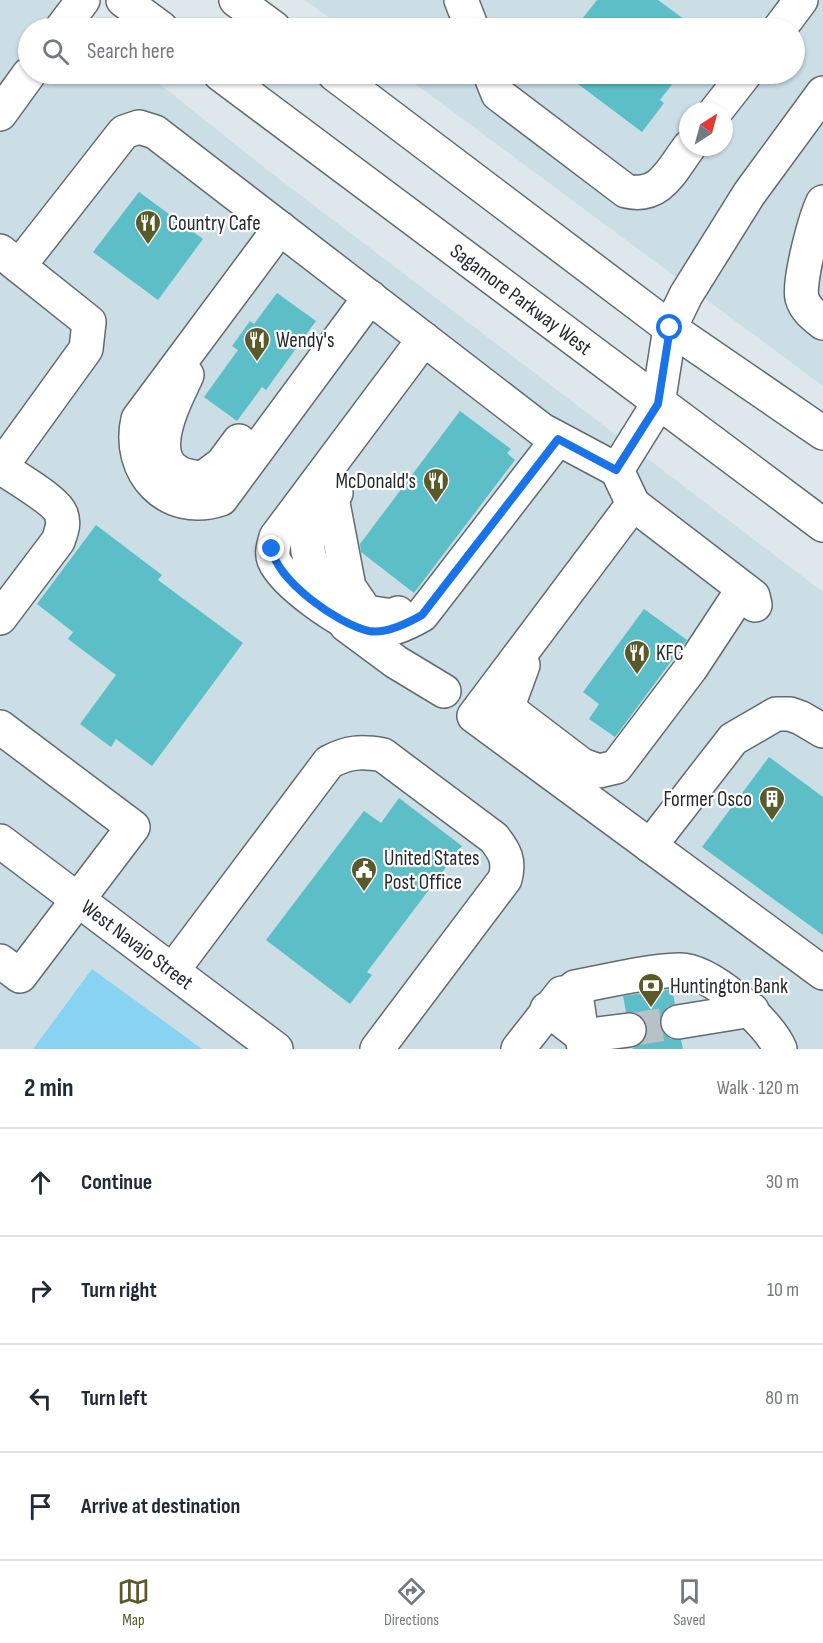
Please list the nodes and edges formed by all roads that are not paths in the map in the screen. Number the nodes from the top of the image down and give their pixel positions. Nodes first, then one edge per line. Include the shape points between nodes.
1 (83, 0) edge
2 (123, 0) edge
3 (236, 0) edge
4 (461, 0) edge
5 (801, 0) edge
6 (70, 18) edge
7 (147, 18) edge
8 (260, 18) edge
9 (468, 18) edge
10 (788, 18) edge
11 (22, 84) edge
12 (233, 84) edge
13 (347, 84) edge
14 (494, 84) edge
15 (737, 84) edge
16 (823, 93) edge
17 (723, 102) edge
18 (0, 114) edge
19 (682, 156) edge
20 (823, 202) edge
21 (280, 228) junction
22 (816, 239) edge
23 (10, 259) edge
24 (363, 292) junction
25 (823, 323) edge
26 (670, 328) junction
27 (433, 346) junction
28 (658, 404) junction
29 (823, 433) edge
30 (550, 434) junction
31 (0, 467) edge
32 (616, 470) junction
33 (633, 504) junction
34 (823, 525) edge
35 (744, 589) junction
36 (352, 616) junction
37 (0, 618) edge
38 (415, 619) junction
39 (544, 623) junction
40 (444, 691) junction
41 (474, 716) junction
42 (0, 727) edge
43 (823, 731) edge
44 (605, 812) junction
45 (0, 841) edge
46 (650, 846) junction
47 (79, 900) junction
48 (0, 961) edge
49 (173, 970) junction
50 (823, 974) edge
51 (574, 987) junction
52 (547, 1009) junction
53 (752, 1010) junction
54 (678, 1022) tunnel mouth
55 (629, 1030) tunnel mouth
56 (583, 1042) edge
57 (276, 1049) edge
58 (377, 1049) edge
59 (518, 1049) edge
60 (780, 1049) edge

1 - 6 main road
2 - 7 main road
3 - 8 main road
4 - 9 main road
5 - 10 main road
11 - 18 main road
12 - 28 main road, Sagamore Parkway West
13 - 26 main road
14 - 19 main road via 498,94 626,191 638,194 654,190
15 - 17 main road
16 - 26 main road via 749,194
20 - 22 main road via 816,215
21 - 23 main road via 155,132 140,128 124,132
21 - 24 main road
21 - 24 main road via 138,419 134,438 138,461 161,491 177,501 192,504 221,499
22 - 25 main road via 801,297 810,313
23 - 31 main road via 89,322 86,349
24 - 27 main road
26 - 28 main road
26 - 29 main road
27 - 30 main road
27 - 36 main road via 332,498
27 - 36 main road via 276,537 272,549 284,574
28 - 32 main road
28 - 34 main road, Sagamore Parkway West
30 - 32 main road
30 - 36 main road via 408,604 393,616
30 - 38 main road via 422,615
31 - 37 main road via 56,507 61,512 63,527 58,542
32 - 33 main road
33 - 35 main road
33 - 39 main road
35 - 39 main road via 691,668 616,767 599,771 582,765 514,714 509,703
35 - 44 main road via 753,596 755,604 744,628
36 - 38 main road via 371,631
36 - 40 main road via 396,662
38 - 40 main road via 411,637 414,653 427,675
39 - 41 main road
40 - 41 main road
41 - 44 main road
42 - 47 main road via 133,827
43 - 46 main road via 801,717 776,714 733,739
44 - 46 main road
45 - 47 main road, West Navajo Street
46 - 50 main road
47 - 48 main road via 20,976
47 - 49 main road, West Navajo Street
49 - 57 main road, West Navajo Street
49 - 58 main road via 329,762 346,753 383,755 494,838 505,852 508,866 505,879
51 - 52 main road via 562,992
51 - 53 main road via 681,969 724,990
51 - 56 main road
52 - 56 main road
52 - 59 main road
53 - 54 main road
53 - 60 main road via 775,1036
55 - 56 main road

